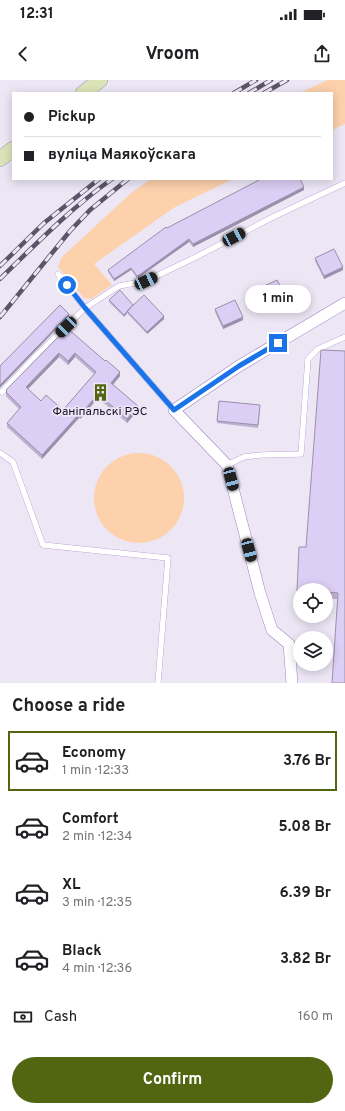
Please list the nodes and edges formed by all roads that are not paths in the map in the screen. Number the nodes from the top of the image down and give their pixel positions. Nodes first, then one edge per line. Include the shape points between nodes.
1 (100, 80) edge
2 (84, 92) edge
3 (12, 149) edge
4 (0, 160) edge
5 (345, 183) edge
6 (58, 274) dead end
7 (345, 303) edge
8 (85, 308) junction
9 (345, 337) edge
10 (2, 392) dead end
11 (174, 410) junction
12 (0, 453) edge
13 (227, 465) junction
14 (158, 683) edge
15 (292, 683) edge

1 - 2 street
3 - 4 street
5 - 8 lane via 146,281 119,286
6 - 8 lane
7 - 11 street via 239,366
8 - 10 lane
8 - 11 lane
9 - 13 lane via 318,349 308,359 301,454 244,457
11 - 13 street
12 - 14 lane via 13,462 43,545 168,558
13 - 15 street via 272,630 289,644

